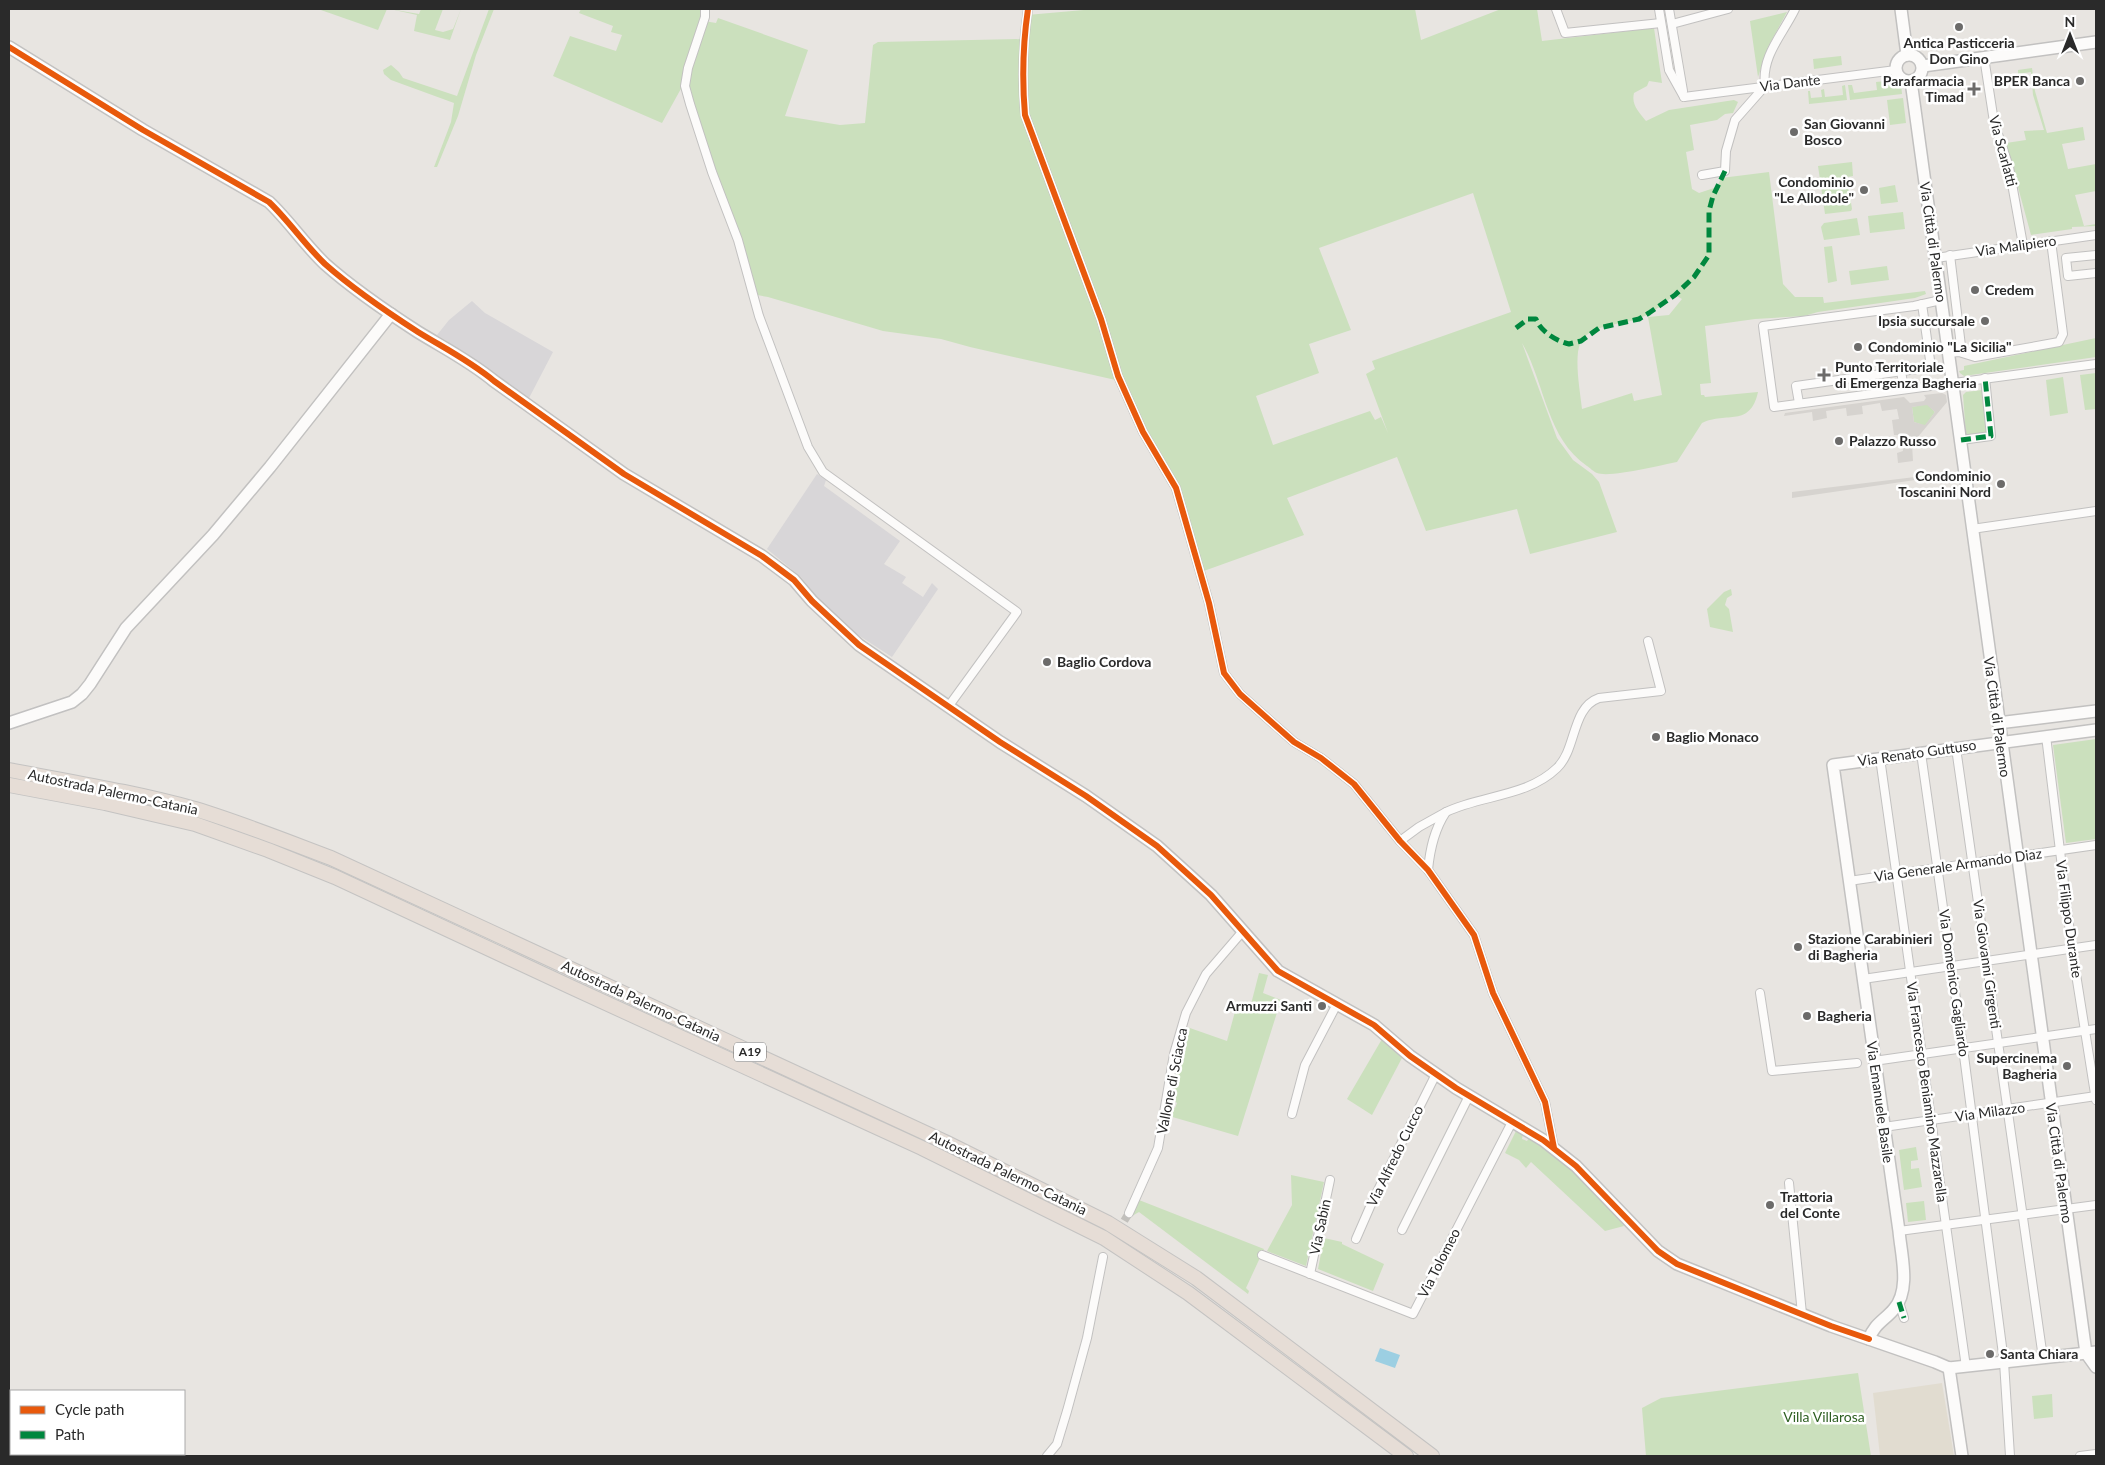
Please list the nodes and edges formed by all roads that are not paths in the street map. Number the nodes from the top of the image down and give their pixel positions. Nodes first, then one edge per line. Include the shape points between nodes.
1 (705, 9) edge
2 (1028, 9) edge
3 (1556, 9) edge
4 (1659, 9) edge
5 (1669, 9) edge
6 (1728, 9) edge
7 (1795, 9) edge
8 (1901, 9) edge
9 (1661, 23) junction
10 (1672, 24) junction
11 (2096, 42) edge
12 (9, 47) edge
13 (1907, 55) junction
14 (1984, 57) junction
15 (1922, 66) junction
16 (1896, 70) junction
17 (1910, 81) junction
18 (1765, 86) junction
19 (1684, 97) junction
20 (1702, 175) dead end
21 (2096, 235) edge
22 (2051, 241) junction
23 (2023, 245) junction
24 (2096, 255) edge
25 (1950, 256) junction
26 (1936, 258) junction
27 (2096, 273) edge
28 (1941, 300) junction
29 (1922, 304) junction
30 (391, 314) junction
31 (1954, 352) junction
32 (2096, 364) edge
33 (1902, 371) junction
34 (1985, 378) junction
35 (1825, 382) junction
36 (1953, 383) junction
37 (1904, 389) junction
38 (1827, 400) junction
39 (1798, 404) junction
40 (1961, 440) junction
41 (2096, 511) edge
42 (1972, 529) junction
43 (1648, 641) dead end
44 (948, 707) junction
45 (2096, 711) edge
46 (9, 722) edge
47 (1998, 723) junction
48 (2096, 730) edge
49 (2046, 736) junction
50 (2000, 742) junction
51 (1956, 748) junction
52 (1921, 753) junction
53 (1880, 758) junction
54 (1833, 765) joint
55 (9, 770) edge
56 (9, 785) edge
57 (1446, 812) junction
58 (1419, 827) junction
59 (1435, 833) junction
60 (1400, 841) junction
61 (2096, 845) edge
62 (2060, 851) junction
63 (2017, 857) junction
64 (1973, 864) junction
65 (1937, 869) junction
66 (1428, 870) junction
67 (1896, 874) junction
68 (1849, 881) junction
69 (1243, 932) junction
70 (2096, 945) edge
71 (2072, 949) junction
72 (2030, 955) junction
73 (1987, 960) junction
74 (1952, 965) junction
75 (1910, 972) junction
76 (1863, 979) junction
77 (1760, 992) dead end
78 (1337, 1004) junction
79 (2096, 1029) edge
80 (2085, 1031) junction
81 (2042, 1036) junction
82 (1999, 1043) junction
83 (1963, 1048) junction
84 (1922, 1054) junction
85 (1874, 1061) junction
86 (1857, 1063) dead end
87 (1436, 1074) junction
88 (1469, 1096) junction
89 (2096, 1096) edge
90 (2096, 1100) edge
91 (2051, 1103) junction
92 (2008, 1110) junction
93 (1292, 1114) dead end
94 (1971, 1114) junction
95 (1931, 1120) junction
96 (1512, 1122) junction
97 (1884, 1127) junction
98 (1554, 1148) junction
99 (1330, 1180) dead end
100 (1790, 1184) dead end
101 (2096, 1205) edge
102 (2066, 1209) junction
103 (1129, 1214) tunnel mouth
104 (2023, 1215) junction
105 (1985, 1220) junction
106 (1946, 1225) junction
107 (1402, 1230) dead end
108 (1899, 1231) junction
109 (1356, 1239) dead end
110 (1262, 1255) dead end
111 (1103, 1257) dead end
112 (1310, 1274) junction
113 (1898, 1302) junction
114 (1802, 1314) junction
115 (1904, 1318) dead end
116 (1869, 1339) junction
117 (2091, 1352) edge
118 (2043, 1358) junction
119 (2004, 1362) junction
120 (1966, 1366) junction
121 (1949, 1368) junction
122 (2096, 1368) edge
123 (2096, 1454) edge
124 (1047, 1456) edge
125 (1406, 1456) edge
126 (1432, 1456) edge
127 (1962, 1456) edge
128 (2010, 1456) edge
129 (2080, 1456) edge

1 - 44 street via 685,86 738,240 758,316 808,447 822,472 1017,612
2 - 60 street via 1025,114 1101,319 1118,376 1143,432 1176,488 1209,603 1224,673 1240,694 1294,742 1354,784
3 - 9 street via 1565,33
4 - 9 street
5 - 10 street
6 - 10 street
7 - 18 street via 1772,50 1764,71
8 - 13 street
9 - 19 street via 1669,70
10 - 19 street
11 - 14 street
12 - 30 street via 143,130 269,202 326,264
13 - 15 street via 1917,57
13 - 16 street via 1898,61
14 - 15 street
14 - 23 street, Via Scarlatti via 1994,122 2009,167
15 - 17 street via 1920,76
16 - 17 street via 1900,78
16 - 18 street, Via Dante
17 - 26 street, Via Città di Palermo
18 - 19 street, Via Dante
18 - 20 street via 1735,120 1726,150 1725,171
21 - 22 street, Via Malipiero
22 - 23 street, Via Malipiero
22 - 31 street via 2063,334 2058,342 1975,357
23 - 25 street, Via Malipiero
24 - 27 street via 2066,258 2068,276
25 - 26 street, Via Malipiero
25 - 31 street via 1961,346
26 - 28 street, Via Città di Palermo
28 - 29 street
28 - 31 street, Via Città di Palermo
29 - 33 street via 1931,366
29 - 39 street via 1763,326 1774,407
30 - 44 street via 476,366 624,474 762,556 794,580 859,646
30 - 46 street via 270,467 126,628 82,694 72,702
31 - 36 street, Via Città di Palermo
32 - 34 street
33 - 35 street
33 - 37 street
34 - 36 street
34 - 40 street via 1991,436
35 - 38 street
35 - 39 street via 1796,386
36 - 37 street
36 - 40 street, Via Città di Palermo
37 - 38 street
38 - 39 street
40 - 42 street, Via Città di Palermo
41 - 42 street
42 - 47 street, Via Città di Palermo
43 - 57 street via 1661,691 1591,701 1584,708 1558,768 1538,783 1461,804
44 - 69 street via 1157,846 1212,894
45 - 47 street
47 - 50 street, Via Città di Palermo
48 - 49 street, Via Renato Guttuso
49 - 50 street, Via Renato Guttuso
49 - 62 street, Via Filippo Durante
50 - 51 street, Via Renato Guttuso
50 - 63 street, Via Città di Palermo
51 - 52 street, Via Renato Guttuso
51 - 64 street, Via Giovanni Girgenti
52 - 53 street, Via Renato Guttuso
52 - 65 street, Via Domenico Gagliardo
53 - 54 street, Via Renato Guttuso
53 - 67 street, Via Francesco Beniamino Mazzarella
54 - 68 street, Via Emanuele Basile
55 - 126 highway, Autostrada Palermo-Catania / A19 via 195,809 331,858 945,1142 1108,1223 1196,1278
56 - 125 highway, Autostrada Palermo-Catania / A19 via 195,824 268,850 335,877 922,1148 1104,1238 1188,1293
57 - 58 street
57 - 59 street
58 - 59 street via 1428,825 1434,828
58 - 60 street
59 - 66 street
60 - 66 street
61 - 62 street, Via Generale Armando Diaz
62 - 63 street, Via Generale Armando Diaz
62 - 71 street, Via Filippo Durante
63 - 64 street, Via Generale Armando Diaz
63 - 72 street, Via Città di Palermo
64 - 65 street, Via Generale Armando Diaz
64 - 73 street, Via Giovanni Girgenti
65 - 67 street, Via Generale Armando Diaz
65 - 74 street, Via Domenico Gagliardo
66 - 98 street via 1474,935 1493,993 1545,1102
67 - 68 street, Via Generale Armando Diaz
67 - 75 street, Via Francesco Beniamino Mazzarella
68 - 76 street, Via Emanuele Basile
69 - 78 street via 1278,971
69 - 103 street, Vallone di Sciacca via 1206,974 1186,1013 1174,1054 1158,1148
70 - 71 street
71 - 72 street
71 - 80 street, Via Filippo Durante
72 - 73 street
72 - 81 street, Via Città di Palermo
73 - 74 street
73 - 82 street, Via Giovanni Girgenti
74 - 75 street
74 - 83 street, Via Domenico Gagliardo
75 - 76 street
75 - 84 street, Via Francesco Beniamino Mazzarella
76 - 85 street, Via Emanuele Basile
77 - 86 street via 1772,1071
78 - 87 street via 1374,1025
78 - 93 street via 1305,1065
79 - 80 street
80 - 81 street
80 - 89 street, Via Filippo Durante
81 - 82 street
81 - 91 street, Via Città di Palermo
82 - 83 street
82 - 92 street, Via Giovanni Girgenti
83 - 84 street
83 - 94 street, Via Domenico Gagliardo
84 - 85 street
84 - 95 street, Via Francesco Beniamino Mazzarella
85 - 97 street, Via Emanuele Basile
87 - 88 street
87 - 109 street, Via Alfredo Cucco
88 - 96 street
88 - 107 street
89 - 90 street, Via Filippo Durante
89 - 91 street, Via Milazzo
91 - 92 street, Via Milazzo
91 - 102 street, Via Città di Palermo
92 - 94 street, Via Milazzo
92 - 104 street, Via Giovanni Girgenti
94 - 95 street, Via Milazzo
94 - 105 street, Via Domenico Gagliardo
95 - 97 street, Via Milazzo
95 - 106 street, Via Francesco Beniamino Mazzarella
96 - 98 street
96 - 112 street, Via Tolomeo via 1413,1314
97 - 108 street, Via Emanuele Basile
98 - 114 street via 1576,1166 1658,1251 1677,1264
99 - 112 street, Via Sabin
100 - 114 street
101 - 102 street
102 - 104 street
102 - 117 street, Via Città di Palermo
104 - 105 street
104 - 118 street, Via Giovanni Girgenti
105 - 106 street
105 - 119 street, Via Domenico Gagliardo
106 - 108 street
106 - 120 street, Via Francesco Beniamino Mazzarella
108 - 113 street, Via Emanuele Basile via 1904,1281
110 - 112 street, Via Tolomeo
111 - 124 street via 1087,1338 1067,1411 1057,1444
113 - 115 street
113 - 116 street, Via Emanuele Basile via 1872,1330
114 - 116 street
116 - 121 street
117 - 118 street
117 - 122 street
118 - 119 street
119 - 120 street
119 - 128 street, Via Domenico Gagliardo
120 - 121 street
121 - 127 street
123 - 129 street

